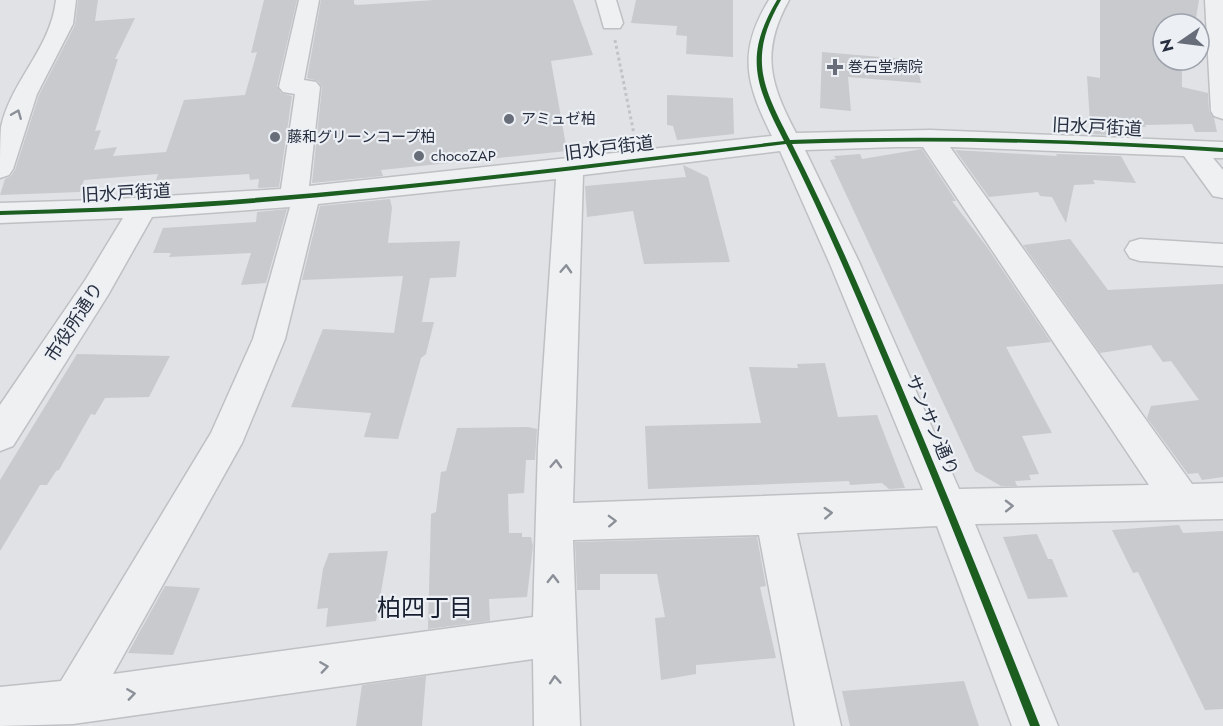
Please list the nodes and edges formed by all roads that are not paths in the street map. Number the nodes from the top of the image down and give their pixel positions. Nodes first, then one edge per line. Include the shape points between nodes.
1 (66, 0) edge
2 (309, 0) edge
3 (606, 0) edge
4 (775, 0) edge
5 (1215, 0) edge
6 (612, 22) road end
7 (1223, 111) edge
8 (930, 138) junction
9 (788, 142) junction
10 (1192, 148) junction
11 (1223, 150) edge
12 (570, 168) junction
13 (0, 169) edge
14 (1223, 189) edge
15 (301, 195) junction
16 (144, 207) junction
17 (0, 213) edge
18 (1140, 250) dead end
19 (1223, 255) edge
20 (0, 435) edge
21 (1223, 501) edge
22 (1183, 503) junction
23 (950, 507) junction
24 (774, 516) junction
25 (554, 522) junction
26 (552, 635) junction
27 (73, 702) junction
28 (0, 708) edge
29 (557, 726) edge
30 (818, 726) edge
31 (1035, 726) edge

13 -> 1 street via 26,93 66,16
2 - 15 street via 291,87 308,87
3 - 6 street
4 - 9 street, サンサン通り via 760,46 760,76
5 - 7 street
8 - 9 street, 旧水戸街道
8 - 10 street, 旧水戸街道 via 1094,141
8 - 22 street
9 - 12 street, 旧水戸街道
9 - 23 street, サンサン通り
10 - 11 street, 旧水戸街道
10 - 14 street
12 - 15 street, 旧水戸街道
25 -> 12 street
15 - 16 street, 旧水戸街道
15 - 27 street via 269,339 224,443
16 - 17 street, 旧水戸街道
16 - 20 street, 市役所通り
18 - 19 street
21 - 22 street
23 -> 22 street
24 -> 23 street
23 - 31 street, サンサン通り
25 -> 24 street
24 - 30 street
26 -> 25 street
27 -> 26 street
29 -> 26 street
27 - 28 street

